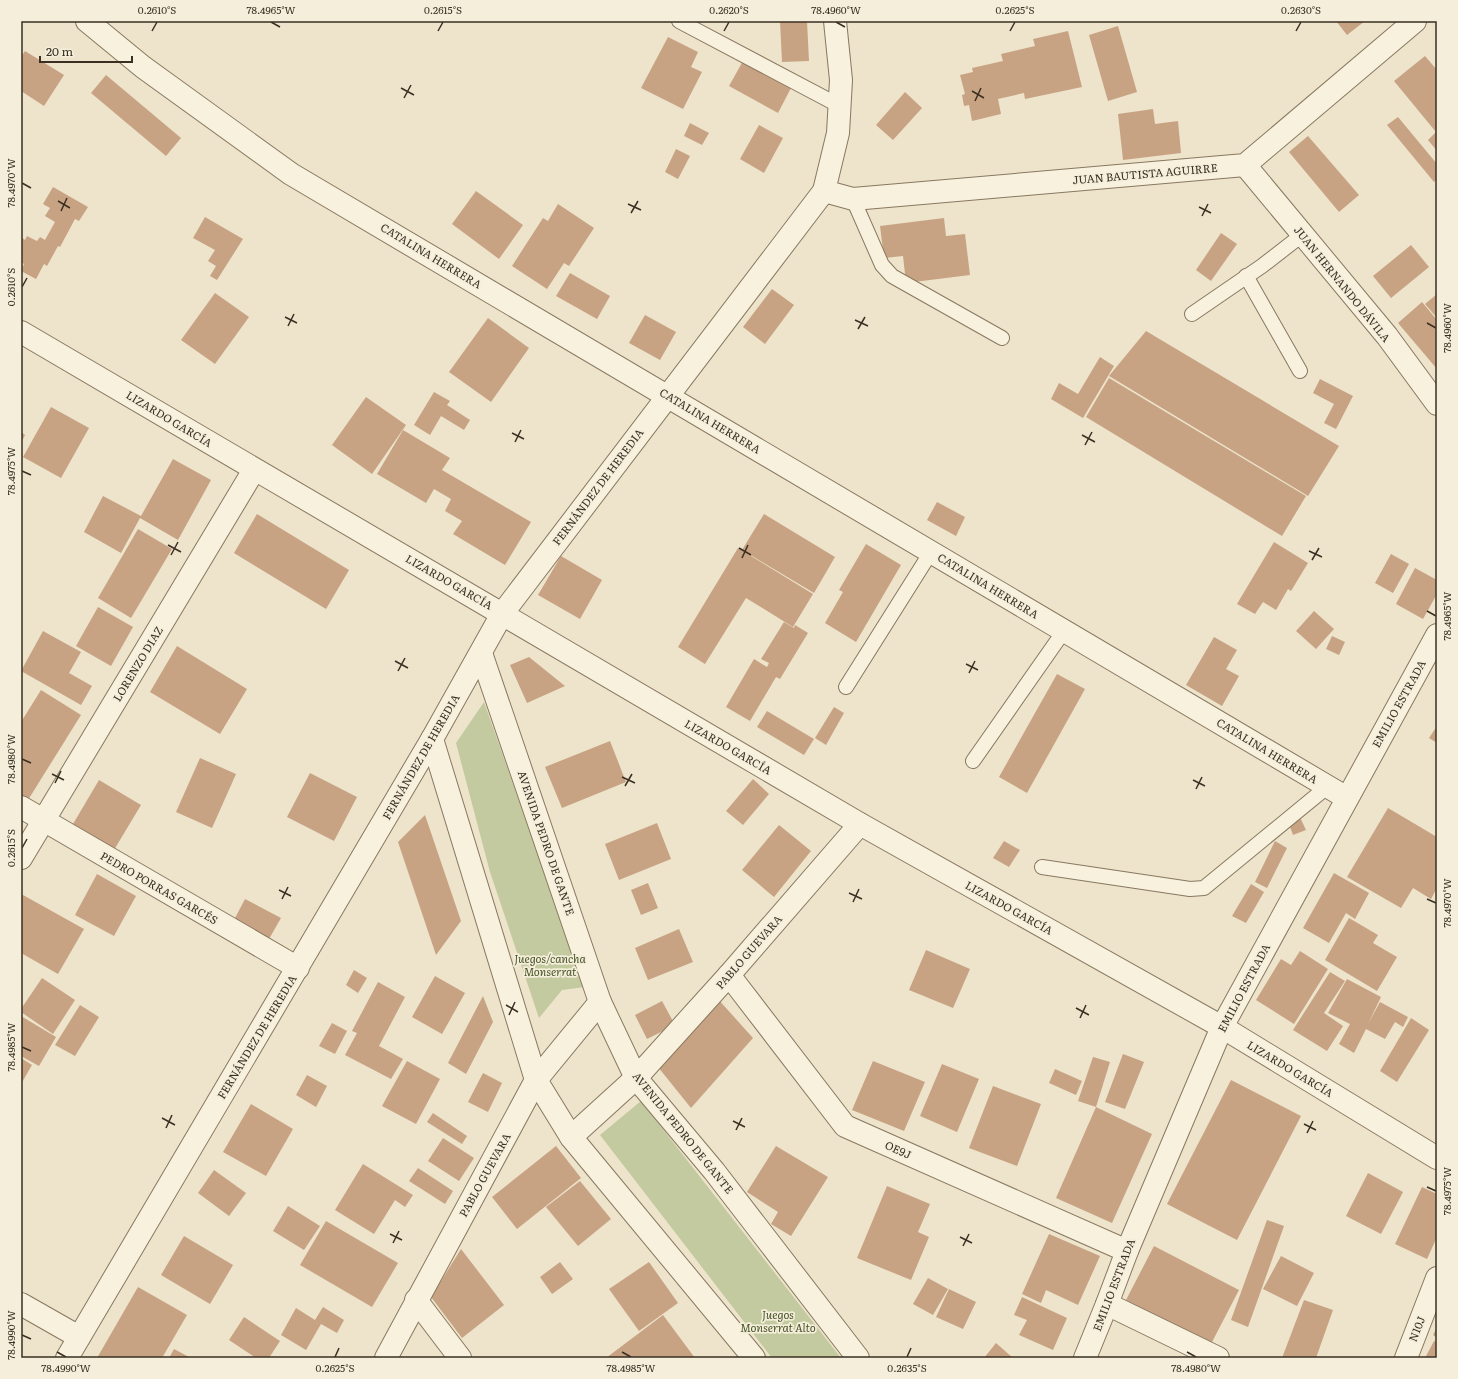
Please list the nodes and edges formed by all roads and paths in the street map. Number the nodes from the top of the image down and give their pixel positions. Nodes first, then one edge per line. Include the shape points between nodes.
1 (87, 21) edge
2 (679, 21) edge
3 (835, 21) edge
4 (1415, 21) edge
5 (840, 106) junction
6 (1245, 165) junction
7 (824, 190) junction
8 (853, 199) junction
9 (1302, 235) junction
10 (1246, 276) junction
11 (1192, 314) dead end
12 (21, 332) edge
13 (1002, 338) dead end
14 (1300, 371) dead end
15 (668, 396) junction
16 (1437, 404) edge
17 (254, 470) junction
18 (931, 552) junction
19 (502, 614) junction
20 (1064, 631) junction
21 (1437, 635) edge
22 (481, 653) junction
23 (846, 687) dead end
24 (432, 739) junction
25 (973, 761) dead end
26 (1327, 787) junction
27 (1347, 798) junction
28 (21, 807) edge
29 (44, 821) junction
30 (860, 824) junction
31 (21, 858) edge
32 (1042, 867) dead end
33 (298, 968) junction
34 (729, 975) junction
35 (600, 1002) junction
36 (1222, 1027) junction
37 (636, 1078) junction
38 (536, 1080) junction
39 (571, 1137) junction
40 (1437, 1158) edge
41 (1127, 1251) junction
42 (1437, 1278) edge
43 (416, 1300) junction
44 (21, 1304) edge
45 (1107, 1304) junction
46 (79, 1337) junction
47 (67, 1358) edge
48 (386, 1358) edge
49 (460, 1358) edge
50 (754, 1358) edge
51 (858, 1358) edge
52 (1085, 1358) edge
53 (1218, 1358) edge
54 (1406, 1358) edge

1 - 15 street, CATALINA HERRERA via 143,67 291,174
2 - 5 lane
3 - 5 street via 841,80
4 - 6 street
5 - 7 street via 838,133
6 - 8 street, JUAN BAUTISTA AGUIRRE
6 - 9 street, JUAN HERNANDO DÁVILA
7 - 8 street, JUAN BAUTISTA AGUIRRE
7 - 15 street, FERNÁNDEZ DE HEREDIA
8 - 13 lane via 882,265 892,276
9 - 10 lane
9 - 16 street, JUAN HERNANDO DÁVILA via 1386,336
10 - 11 lane
10 - 14 lane
12 - 17 street, LIZARDO GARCÍA
15 - 18 street, CATALINA HERRERA
15 - 19 street, FERNÁNDEZ DE HEREDIA
17 - 19 street, LIZARDO GARCÍA
17 - 29 street, LORENZO DIAZ
18 - 20 street, CATALINA HERRERA
18 - 23 lane
19 - 22 street, FERNÁNDEZ DE HEREDIA
19 - 30 street, LIZARDO GARCÍA
20 - 25 lane
20 - 26 street, CATALINA HERRERA
21 - 27 street, EMILIO ESTRADA
22 - 24 street, FERNÁNDEZ DE HEREDIA
22 - 35 street, AVENIDA PEDRO DE GANTE
24 - 33 street, FERNÁNDEZ DE HEREDIA
24 - 38 street
26 - 27 street, CATALINA HERRERA
26 - 32 lane via 1204,888 1190,889
27 - 36 street, EMILIO ESTRADA
28 - 29 street, PEDRO PORRAS GARCÉS
29 - 31 street, LORENZO DIAZ
29 - 33 street, PEDRO PORRAS GARCÉS
30 - 34 street, PABLO GUEVARA
30 - 36 street, LIZARDO GARCÍA
33 - 46 street, FERNÁNDEZ DE HEREDIA
34 - 37 street, PABLO GUEVARA
34 - 41 street, OE9J via 845,1126
35 - 37 street, AVENIDA PEDRO DE GANTE
35 - 38 street, PABLO GUEVARA
36 - 40 street, LIZARDO GARCÍA
36 - 41 street, EMILIO ESTRADA
37 - 39 street, PABLO GUEVARA
37 - 51 street, AVENIDA PEDRO DE GANTE via 714,1171
38 - 39 street
38 - 43 street, PABLO GUEVARA
39 - 50 street
41 - 45 street, EMILIO ESTRADA
42 - 54 street, N10J
43 - 48 street, PABLO GUEVARA
43 - 49 street
44 - 46 street
45 - 52 street, EMILIO ESTRADA
45 - 53 street
46 - 47 street, FERNÁNDEZ DE HEREDIA

